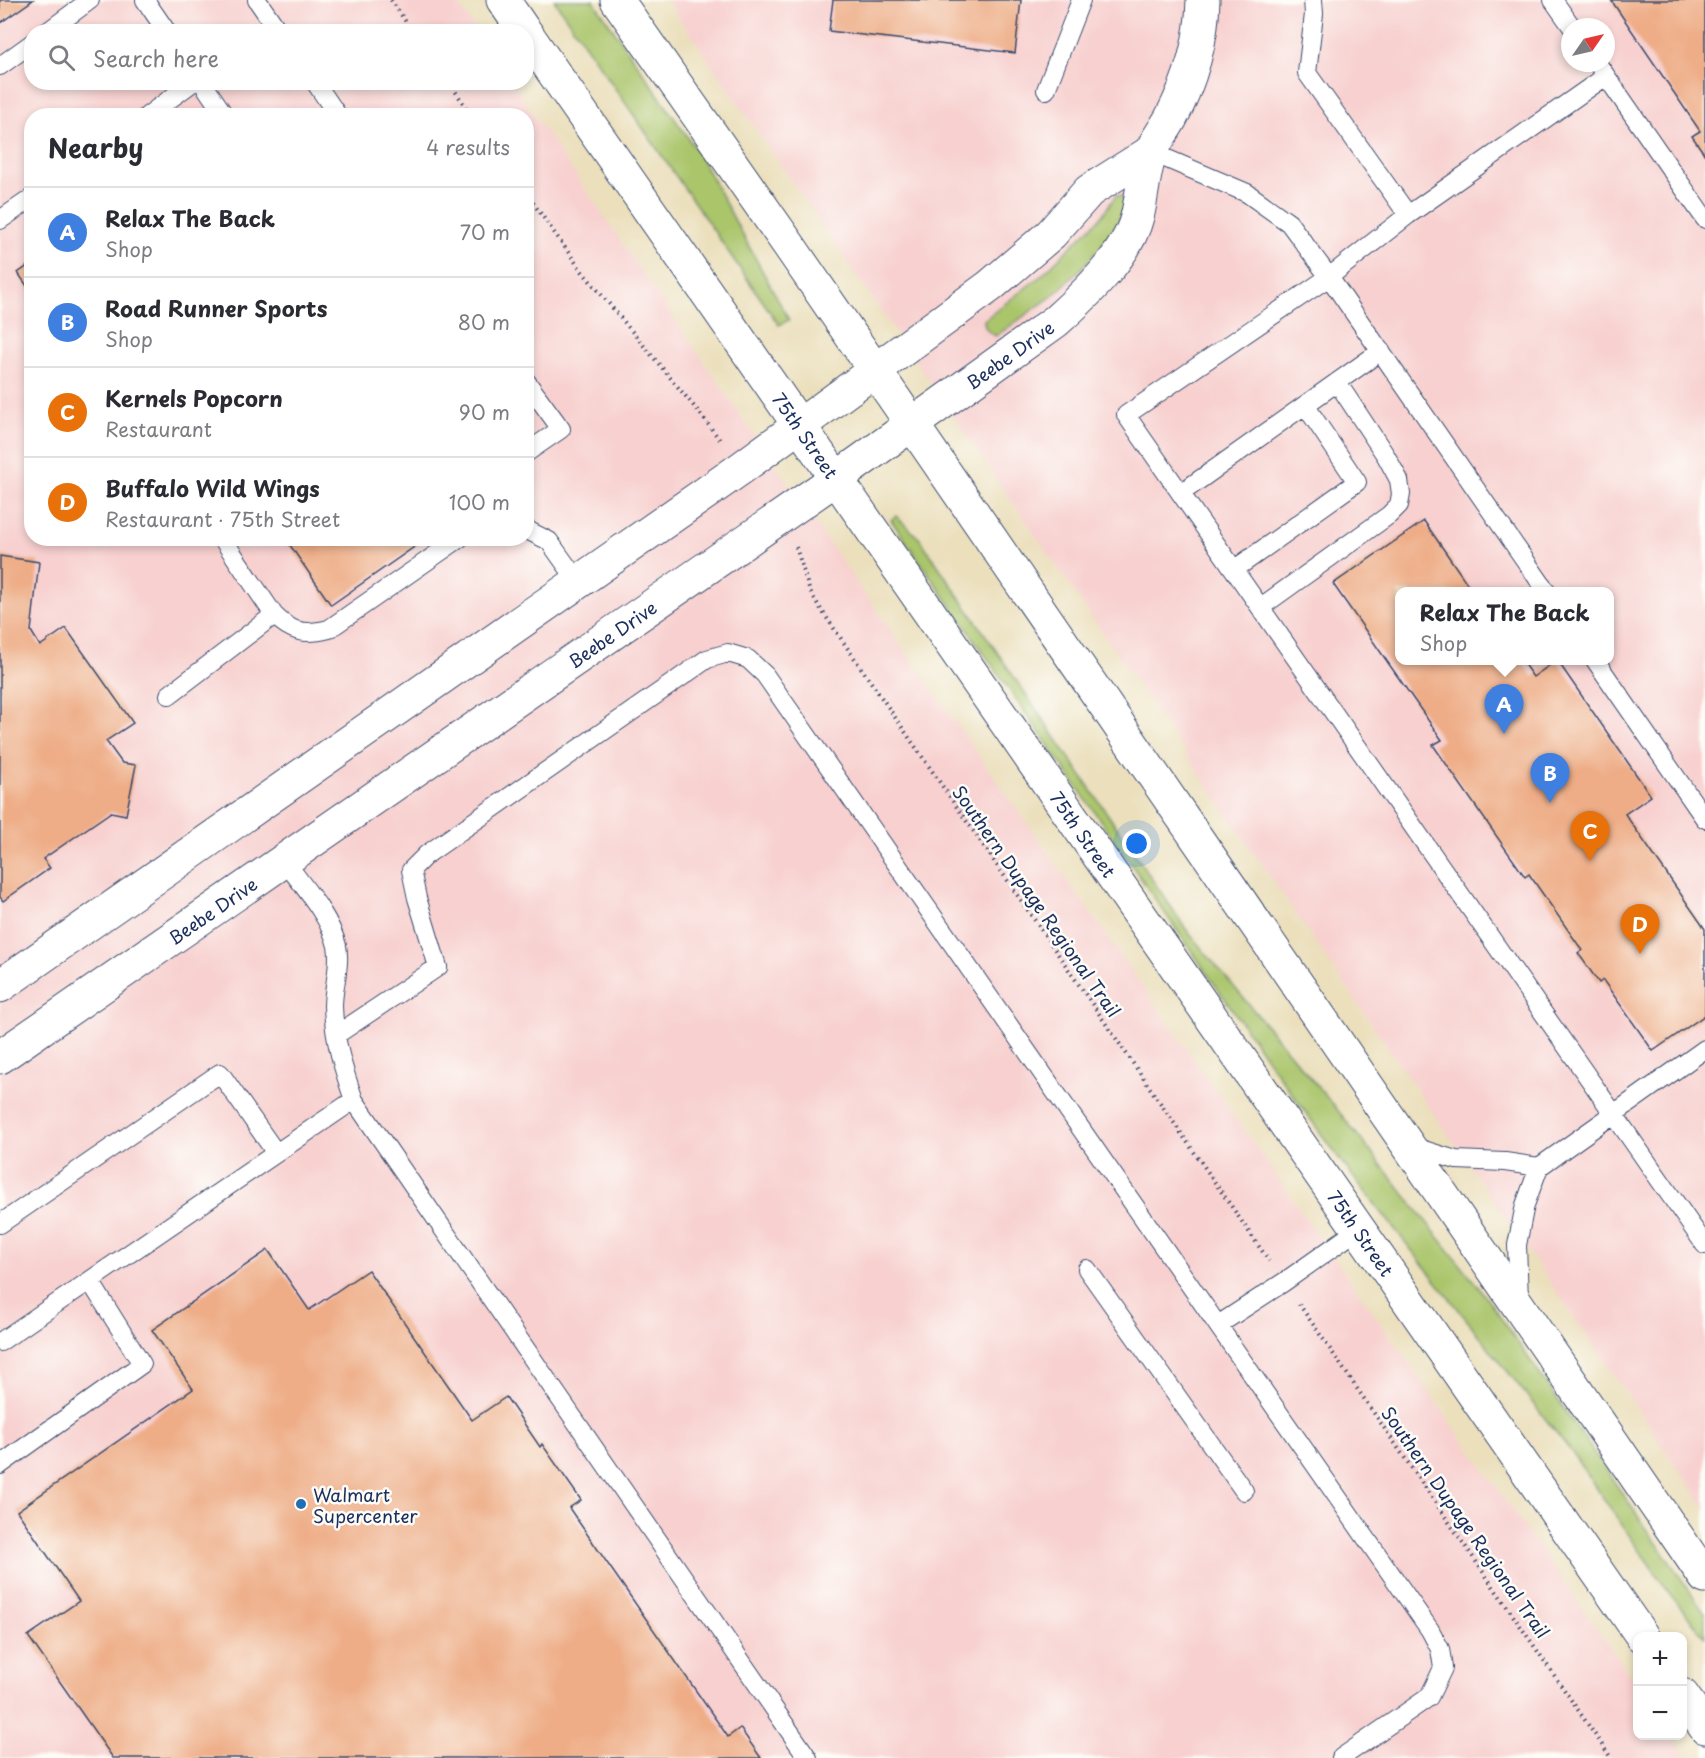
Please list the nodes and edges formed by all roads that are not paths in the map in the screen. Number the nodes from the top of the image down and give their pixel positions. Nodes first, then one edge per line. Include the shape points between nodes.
1 (90, 0) edge
2 (145, 0) edge
3 (257, 0) edge
4 (503, 0) edge
5 (617, 0) edge
6 (1081, 0) edge
7 (1203, 0) edge
8 (1313, 0) edge
9 (1553, 0) edge
10 (1566, 18) edge
11 (58, 24) edge
12 (162, 24) edge
13 (274, 24) edge
14 (520, 24) edge
15 (534, 43) edge
16 (24, 49) edge
17 (0, 66) edge
18 (1598, 72) edge
19 (1602, 72) edge
20 (182, 90) edge
21 (207, 90) edge
22 (321, 90) edge
23 (1046, 90) dead end
24 (158, 108) edge
25 (220, 108) edge
26 (333, 108) edge
27 (1151, 152) junction
28 (24, 204) edge
29 (1408, 215) junction
30 (1705, 219) edge
31 (0, 220) edge
32 (1329, 277) junction
33 (1381, 351) junction
34 (874, 371) junction
35 (1337, 382) junction
36 (534, 392) edge
37 (1305, 405) junction
38 (800, 425) junction
39 (913, 426) junction
40 (534, 448) edge
41 (837, 478) junction
42 (1181, 493) junction
43 (534, 534) edge
44 (227, 546) edge
45 (448, 546) edge
46 (1235, 569) junction
47 (579, 583) junction
48 (1544, 587) edge
49 (1261, 607) junction
50 (274, 615) junction
51 (1599, 665) edge
52 (169, 694) dead end
53 (1699, 797) edge
54 (1705, 819) edge
55 (284, 860) junction
56 (0, 986) edge
57 (336, 1035) junction
58 (1705, 1049) edge
59 (0, 1057) edge
60 (354, 1100) junction
61 (1613, 1113) junction
62 (1407, 1145) junction
63 (276, 1153) junction
64 (1539, 1167) junction
65 (0, 1224) edge
66 (1359, 1229) junction
67 (1705, 1245) edge
68 (1087, 1269) dead end
69 (90, 1281) junction
70 (1519, 1308) junction
71 (1218, 1325) junction
72 (0, 1342) edge
73 (0, 1465) edge
74 (1244, 1491) dead end
75 (1705, 1577) edge
76 (1639, 1632) edge
77 (1687, 1701) edge
78 (1705, 1727) edge
79 (808, 1758) edge
80 (1341, 1758) edge

1 - 11 lane
2 - 12 lane
3 - 13 lane
4 - 14 main road, 75th Street
5 - 34 main road
6 - 23 lane
7 - 27 main road, Beebe Drive via 1198,44 1188,81
8 - 29 lane via 1307,73
9 - 10 lane
15 - 38 main road, 75th Street
16 - 17 lane
18 - 29 lane
19 - 30 lane
20 - 24 lane
21 - 25 lane
22 - 26 lane
27 - 32 lane via 1247,193 1289,223
27 - 34 main road, Beebe Drive via 1089,191 1030,254
27 - 39 main road, Beebe Drive via 1137,220 1125,245 1091,289 1056,321
28 - 31 lane
29 - 32 lane
32 - 33 lane
32 - 42 lane via 1126,415
33 - 35 lane
33 - 48 lane
34 - 38 main road, Beebe Drive
34 - 39 main road
35 - 37 lane
35 - 49 lane via 1399,480 1399,505
36 - 40 lane via 561,429
37 - 42 lane
37 - 46 lane via 1357,482
38 - 41 main road, 75th Street
38 - 47 main road, Beebe Drive
39 - 41 main road, Beebe Drive
39 - 62 main road
41 - 55 main road, Beebe Drive
41 - 66 main road, 75th Street
42 - 46 lane
43 - 47 lane via 549,541
44 - 50 lane
45 - 50 lane via 329,629 300,632 284,626
46 - 49 lane
47 - 56 main road, Beebe Drive
49 - 61 lane
50 - 52 lane
51 - 53 lane
53 - 54 lane
55 - 57 lane via 328,922 337,948 333,1005
55 - 59 main road, Beebe Drive
57 - 60 lane
57 - 71 lane via 438,966 411,870 426,855 707,659 728,653 748,659 765,675
58 - 61 lane
60 - 63 lane
60 - 79 lane
61 - 64 lane
61 - 67 lane
62 - 64 lane via 1456,1160
62 - 70 main road
63 - 65 lane via 220,1073
63 - 69 lane
64 - 70 lane via 1525,1205 1517,1245
66 - 71 lane
66 - 76 main road, 75th Street
68 - 74 lane
69 - 72 lane
69 - 73 lane via 142,1364
70 - 75 main road
71 - 80 lane via 1440,1649 1443,1668 1429,1697
77 - 78 main road

